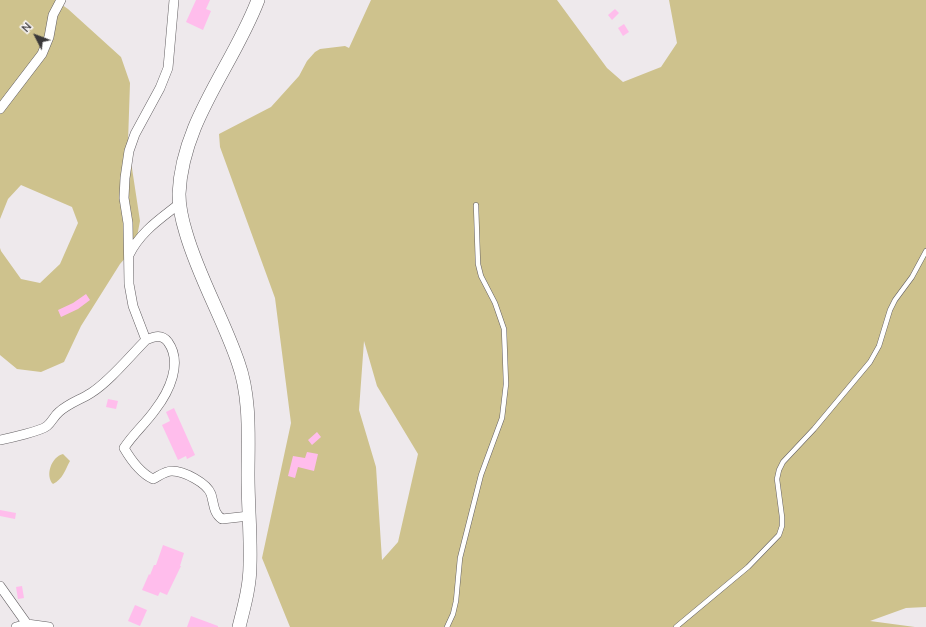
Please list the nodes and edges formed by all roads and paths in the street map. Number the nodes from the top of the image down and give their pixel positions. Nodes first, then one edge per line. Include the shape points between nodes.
1 (60, 0) edge
2 (174, 0) edge
3 (258, 0) edge
4 (0, 110) edge
5 (179, 204) junction
6 (476, 205) dead end
7 (926, 250) edge
8 (127, 258) junction
9 (146, 340) junction
10 (0, 440) edge
11 (249, 516) junction
12 (0, 586) edge
13 (27, 624) junction
14 (16, 627) edge
15 (49, 627) edge
16 (239, 627) edge
17 (447, 627) edge
18 (676, 627) edge

1 - 4 street via 42,54
2 - 8 street via 168,68 129,151 124,198 128,223
3 - 5 street via 228,64 203,106 183,166
5 - 8 street via 142,234
5 - 11 street via 195,260 243,381 249,419
6 - 17 lane via 478,264 504,329 506,384 502,418 481,475 460,558 456,601
7 - 18 lane via 912,277 895,300 879,346 870,362 783,462 777,480 782,517 779,535 748,567
8 - 9 street via 130,294
9 - 10 street via 103,384 91,394 64,408 47,426
9 - 11 street via 161,336 168,342 175,364 171,381 161,402 124,448 131,461 152,479 164,472 174,471 192,477 208,488 216,514 222,518
11 - 16 street via 250,566 247,596
12 - 13 street
13 - 14 street
13 - 15 street

